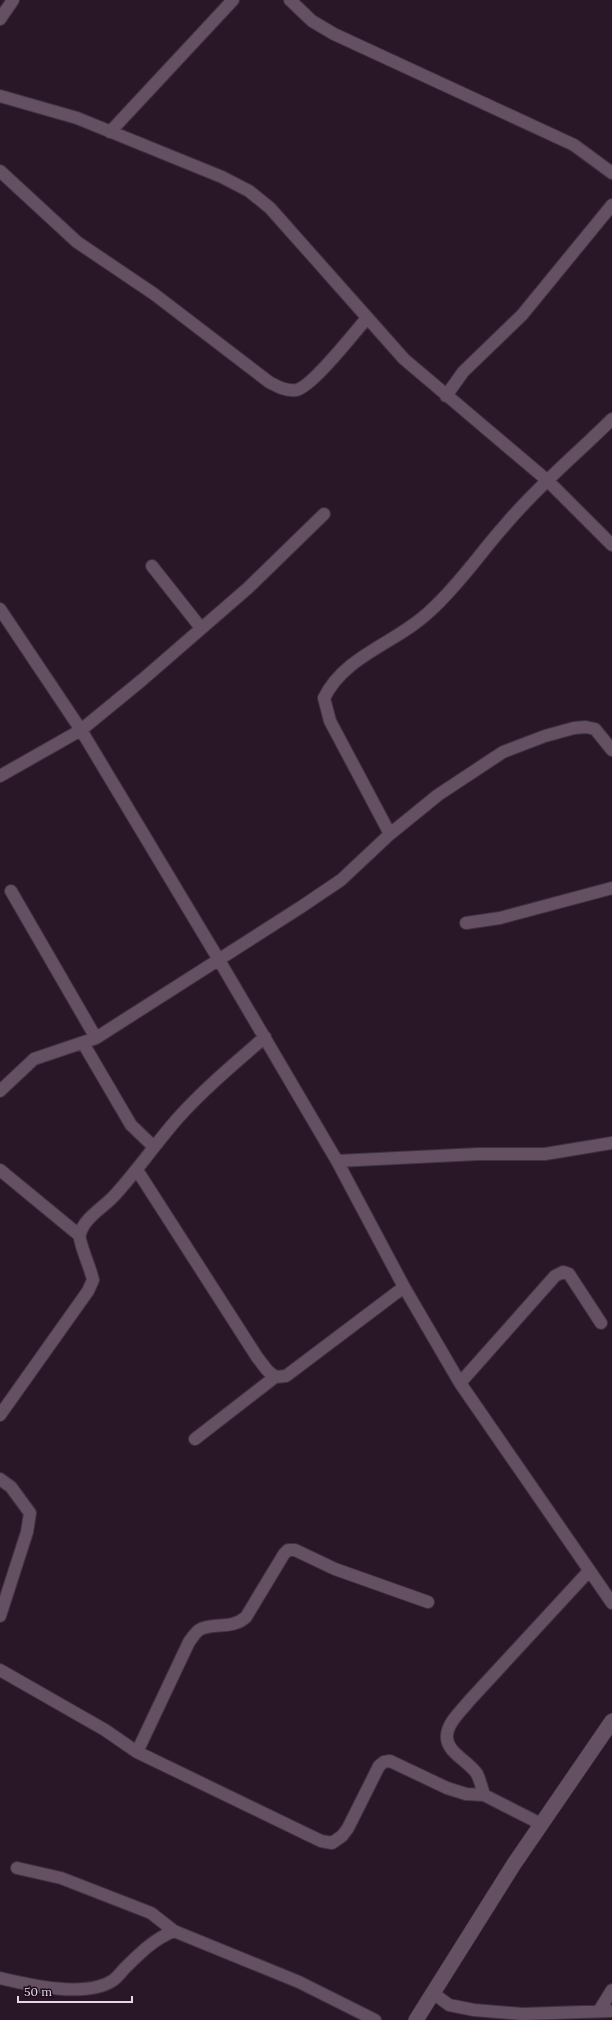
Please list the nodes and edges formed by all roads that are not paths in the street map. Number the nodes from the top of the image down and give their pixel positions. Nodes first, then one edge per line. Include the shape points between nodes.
1 (13, 0) edge
2 (233, 0) edge
3 (290, 0) edge
4 (0, 19) edge
5 (0, 96) edge
6 (110, 132) junction
7 (0, 171) edge
8 (612, 173) edge
9 (612, 205) edge
10 (367, 318) junction
11 (446, 396) junction
12 (612, 419) edge
13 (548, 481) junction
14 (324, 514) dead end
15 (612, 545) edge
16 (152, 566) dead end
17 (0, 609) edge
18 (201, 628) junction
19 (81, 730) junction
20 (612, 750) edge
21 (0, 776) edge
22 (390, 834) junction
23 (612, 888) edge
24 (11, 891) dead end
25 (466, 922) dead end
26 (219, 960) junction
27 (265, 1037) junction
28 (96, 1038) junction
29 (83, 1043) junction
30 (0, 1090) edge
31 (612, 1143) edge
32 (154, 1147) junction
33 (337, 1161) junction
34 (0, 1170) edge
35 (137, 1170) junction
36 (79, 1234) junction
37 (404, 1287) junction
38 (601, 1323) dead end
39 (275, 1377) junction
40 (460, 1383) junction
41 (0, 1415) edge
42 (195, 1439) dead end
43 (0, 1479) edge
44 (589, 1572) junction
45 (428, 1602) dead end
46 (612, 1603) edge
47 (0, 1616) edge
48 (0, 1670) edge
49 (612, 1721) edge
50 (137, 1752) junction
51 (484, 1795) junction
52 (541, 1824) junction
53 (17, 1868) dead end
54 (174, 1931) junction
55 (0, 1978) edge
56 (612, 1990) edge
57 (433, 1993) junction
58 (599, 2011) junction
59 (612, 2011) edge
60 (580, 2016) edge
61 (375, 2020) edge
62 (416, 2020) edge

1 - 4 street
2 - 6 street
3 - 8 street via 312,21 334,34 574,145
5 - 6 street via 77,118
6 - 10 street via 222,177 249,191 270,208
7 - 10 street via 77,242 154,294 269,382 283,389 297,390 310,382
9 - 11 street via 522,314 463,372
10 - 11 street via 404,359
11 - 13 street
12 - 13 street
13 - 15 street
13 - 22 street via 506,523 442,600 424,617 340,674 324,698 330,721
14 - 18 street via 248,588
16 - 18 street
17 - 19 street
18 - 19 street
19 - 21 street
19 - 26 street
20 - 22 street via 595,729 586,727 545,736 503,752 438,795
22 - 26 street via 341,880
23 - 25 street via 500,918
24 - 28 street
26 - 27 street
26 - 28 street
27 - 32 street via 213,1083 178,1118
27 - 33 street
28 - 29 street
29 - 30 street via 34,1059
29 - 32 street via 131,1125
31 - 33 street via 545,1154 478,1154
32 - 35 street
33 - 37 street
34 - 36 street
35 - 36 street via 84,1225
35 - 39 street via 257,1357
36 - 41 street via 93,1280 88,1291
37 - 39 street via 286,1376
37 - 40 street
38 - 40 street via 569,1274 562,1272 555,1276
39 - 42 street
40 - 44 street
43 - 47 street via 11,1487 30,1513 27,1532
44 - 46 street
44 - 51 street via 469,1701 447,1734 453,1750 477,1774
45 - 50 street via 335,1568 295,1550 288,1550 251,1611 240,1622 206,1627 197,1631 189,1642
48 - 50 street
49 - 52 street
50 - 51 street via 321,1841 332,1843 348,1828 379,1766 384,1762 390,1761 452,1790
51 - 52 street
52 - 57 street
53 - 54 street via 61,1878 151,1913
54 - 55 street via 161,1936 112,1981 99,1986 48,1989
54 - 61 street via 299,1982
56 - 58 street
57 - 60 street via 449,2005 474,2010
57 - 62 street
58 - 59 street
58 - 60 street

